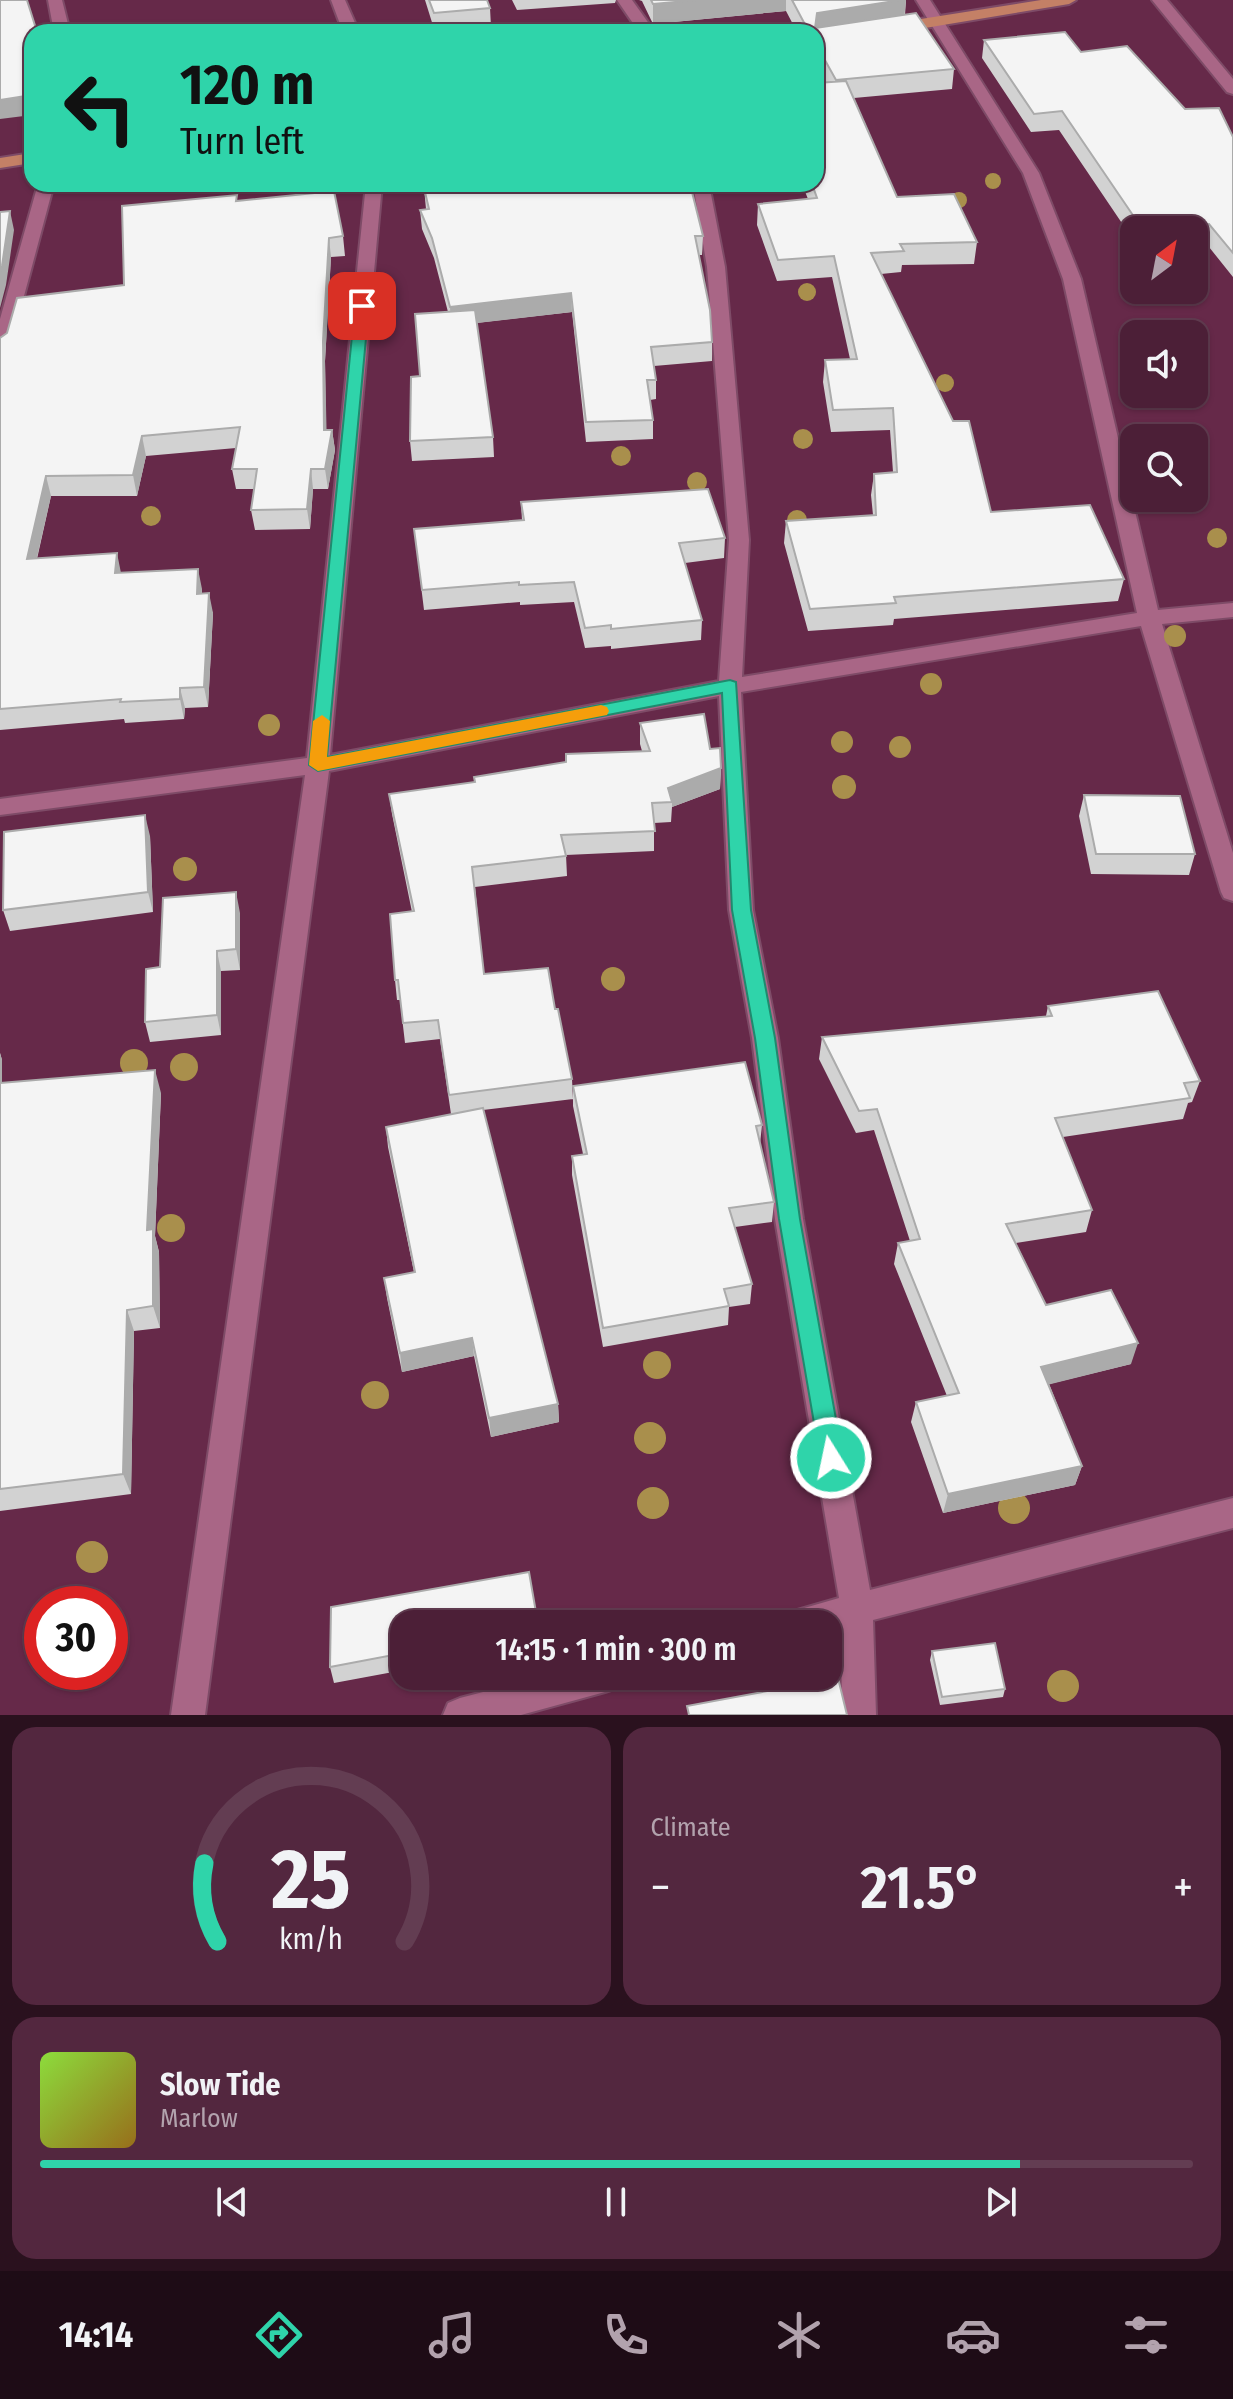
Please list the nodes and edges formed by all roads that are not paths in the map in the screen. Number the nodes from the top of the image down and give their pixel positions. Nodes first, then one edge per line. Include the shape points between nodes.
1 (55, 0) edge
2 (338, 0) edge
3 (624, 0) edge
4 (923, 0) edge
5 (1069, 0) edge
6 (1159, 0) edge
7 (938, 20) junction
8 (60, 24) edge
9 (348, 24) edge
10 (641, 24) edge
11 (877, 31) edge
12 (1233, 89) edge
13 (24, 159) edge
14 (0, 163) edge
15 (44, 192) edge
16 (373, 192) edge
17 (702, 192) edge
18 (0, 352) edge
19 (1233, 610) edge
20 (1149, 618) junction
21 (730, 686) junction
22 (318, 765) junction
23 (0, 807) edge
24 (1233, 892) edge
25 (1233, 1513) edge
26 (857, 1608) junction
27 (842, 1612) edge
28 (553, 1690) edge
29 (188, 1715) edge
30 (460, 1715) edge
31 (859, 1715) edge

1 - 8 street
2 - 9 street
3 - 10 street
4 - 7 street
5 - 7 highway
6 - 12 street
7 - 11 highway
7 - 20 street via 1031,173 1072,279
13 - 14 highway
15 - 18 street
16 - 22 street
17 - 21 street via 716,267 739,540
19 - 20 street
20 - 21 street
20 - 24 street
21 - 22 street
21 - 26 street via 741,910
22 - 23 street
22 - 29 street
25 - 26 street
26 - 27 street
26 - 31 street
28 - 30 street

